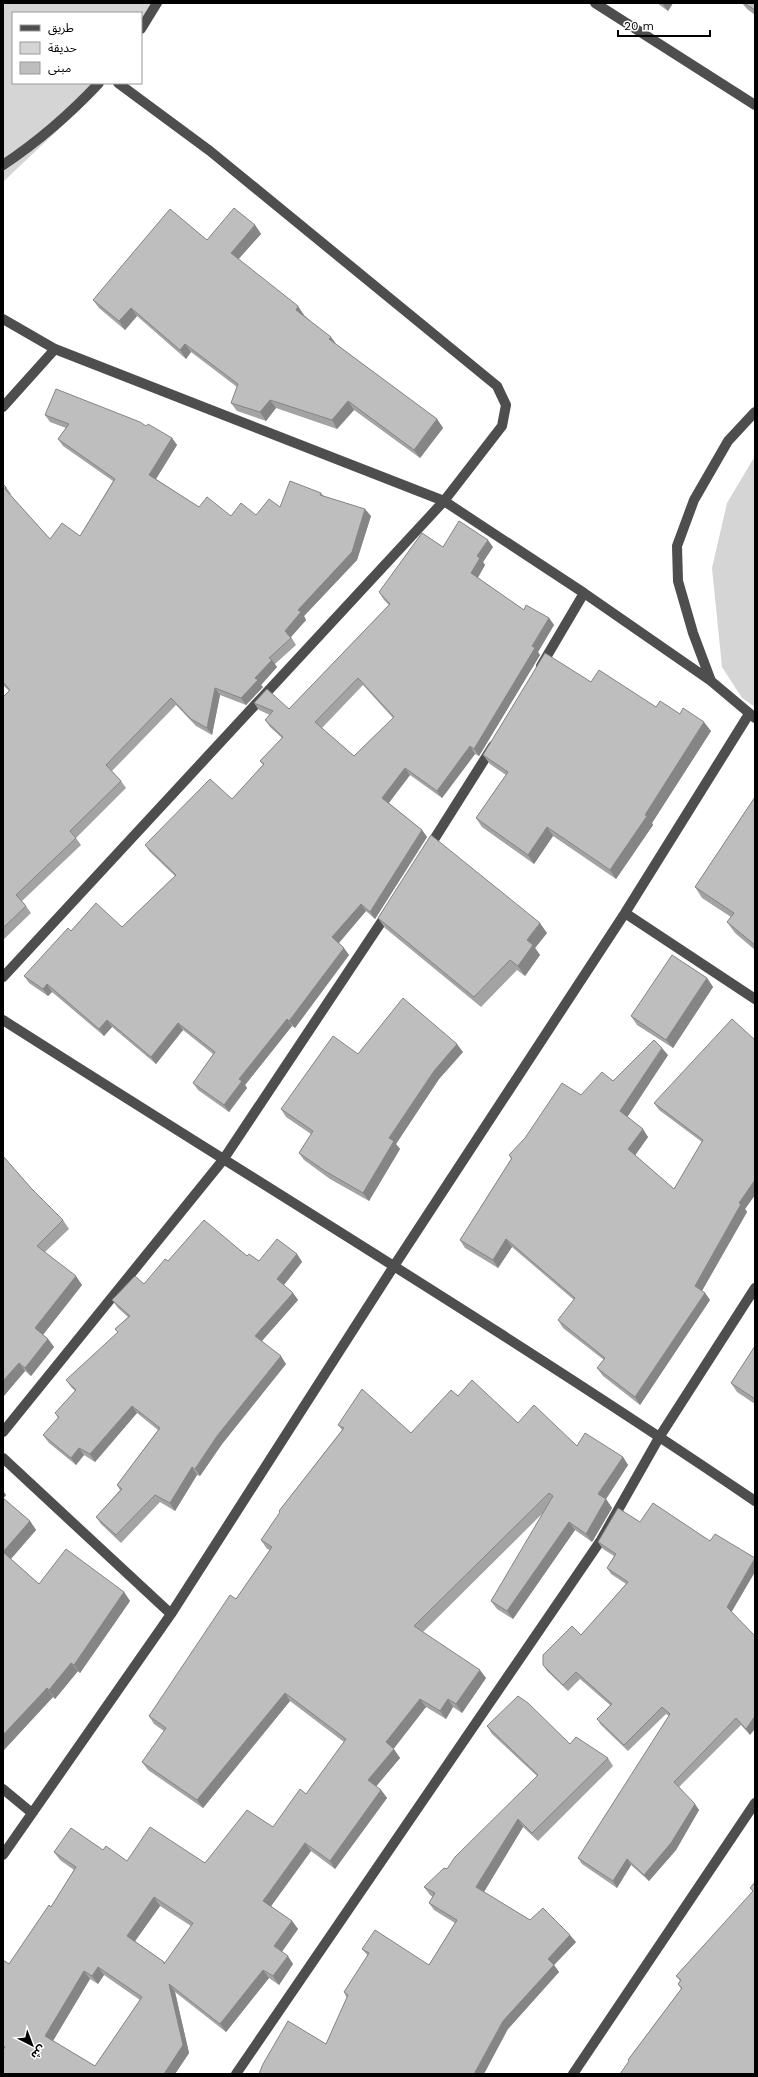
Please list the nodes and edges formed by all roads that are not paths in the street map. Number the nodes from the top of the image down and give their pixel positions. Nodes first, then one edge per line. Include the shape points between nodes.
1 (157, 3) edge
2 (595, 3) edge
3 (142, 27) edge
4 (98, 84) edge
5 (119, 84) edge
6 (755, 104) edge
7 (3, 165) edge
8 (3, 319) edge
9 (55, 349) junction
10 (3, 407) edge
11 (755, 412) edge
12 (444, 501) junction
13 (584, 593) junction
14 (537, 672) edge
15 (711, 681) junction
16 (752, 716) edge
17 (498, 738) edge
18 (421, 859) edge
19 (391, 906) edge
20 (625, 913) junction
21 (3, 977) edge
22 (755, 999) edge
23 (3, 1020) edge
24 (223, 1160) junction
25 (394, 1266) junction
26 (755, 1288) edge
27 (3, 1432) edge
28 (660, 1436) junction
29 (3, 1458) edge
30 (755, 1501) edge
31 (171, 1614) junction
32 (3, 1788) edge
33 (755, 1803) edge
34 (32, 1813) junction
35 (3, 1855) edge
36 (236, 2074) edge
37 (574, 2074) edge

1 - 3 street
2 - 6 street
4 - 7 street via 72,112
5 - 12 street via 210,151 497,386 506,405 502,426
8 - 9 street
9 - 10 street
9 - 12 street
11 - 15 street via 728,440 697,493 677,546 678,581 692,633
12 - 13 street
12 - 21 street
13 - 14 street
13 - 15 street
15 - 16 street
16 - 20 street
17 - 18 street
19 - 24 street
20 - 22 street
20 - 25 street
23 - 24 street
24 - 25 street
24 - 27 street
25 - 28 street
25 - 31 street
26 - 28 street
28 - 30 street
28 - 36 street via 601,1540
29 - 31 street
31 - 34 street
32 - 34 street
33 - 37 street
34 - 35 street

